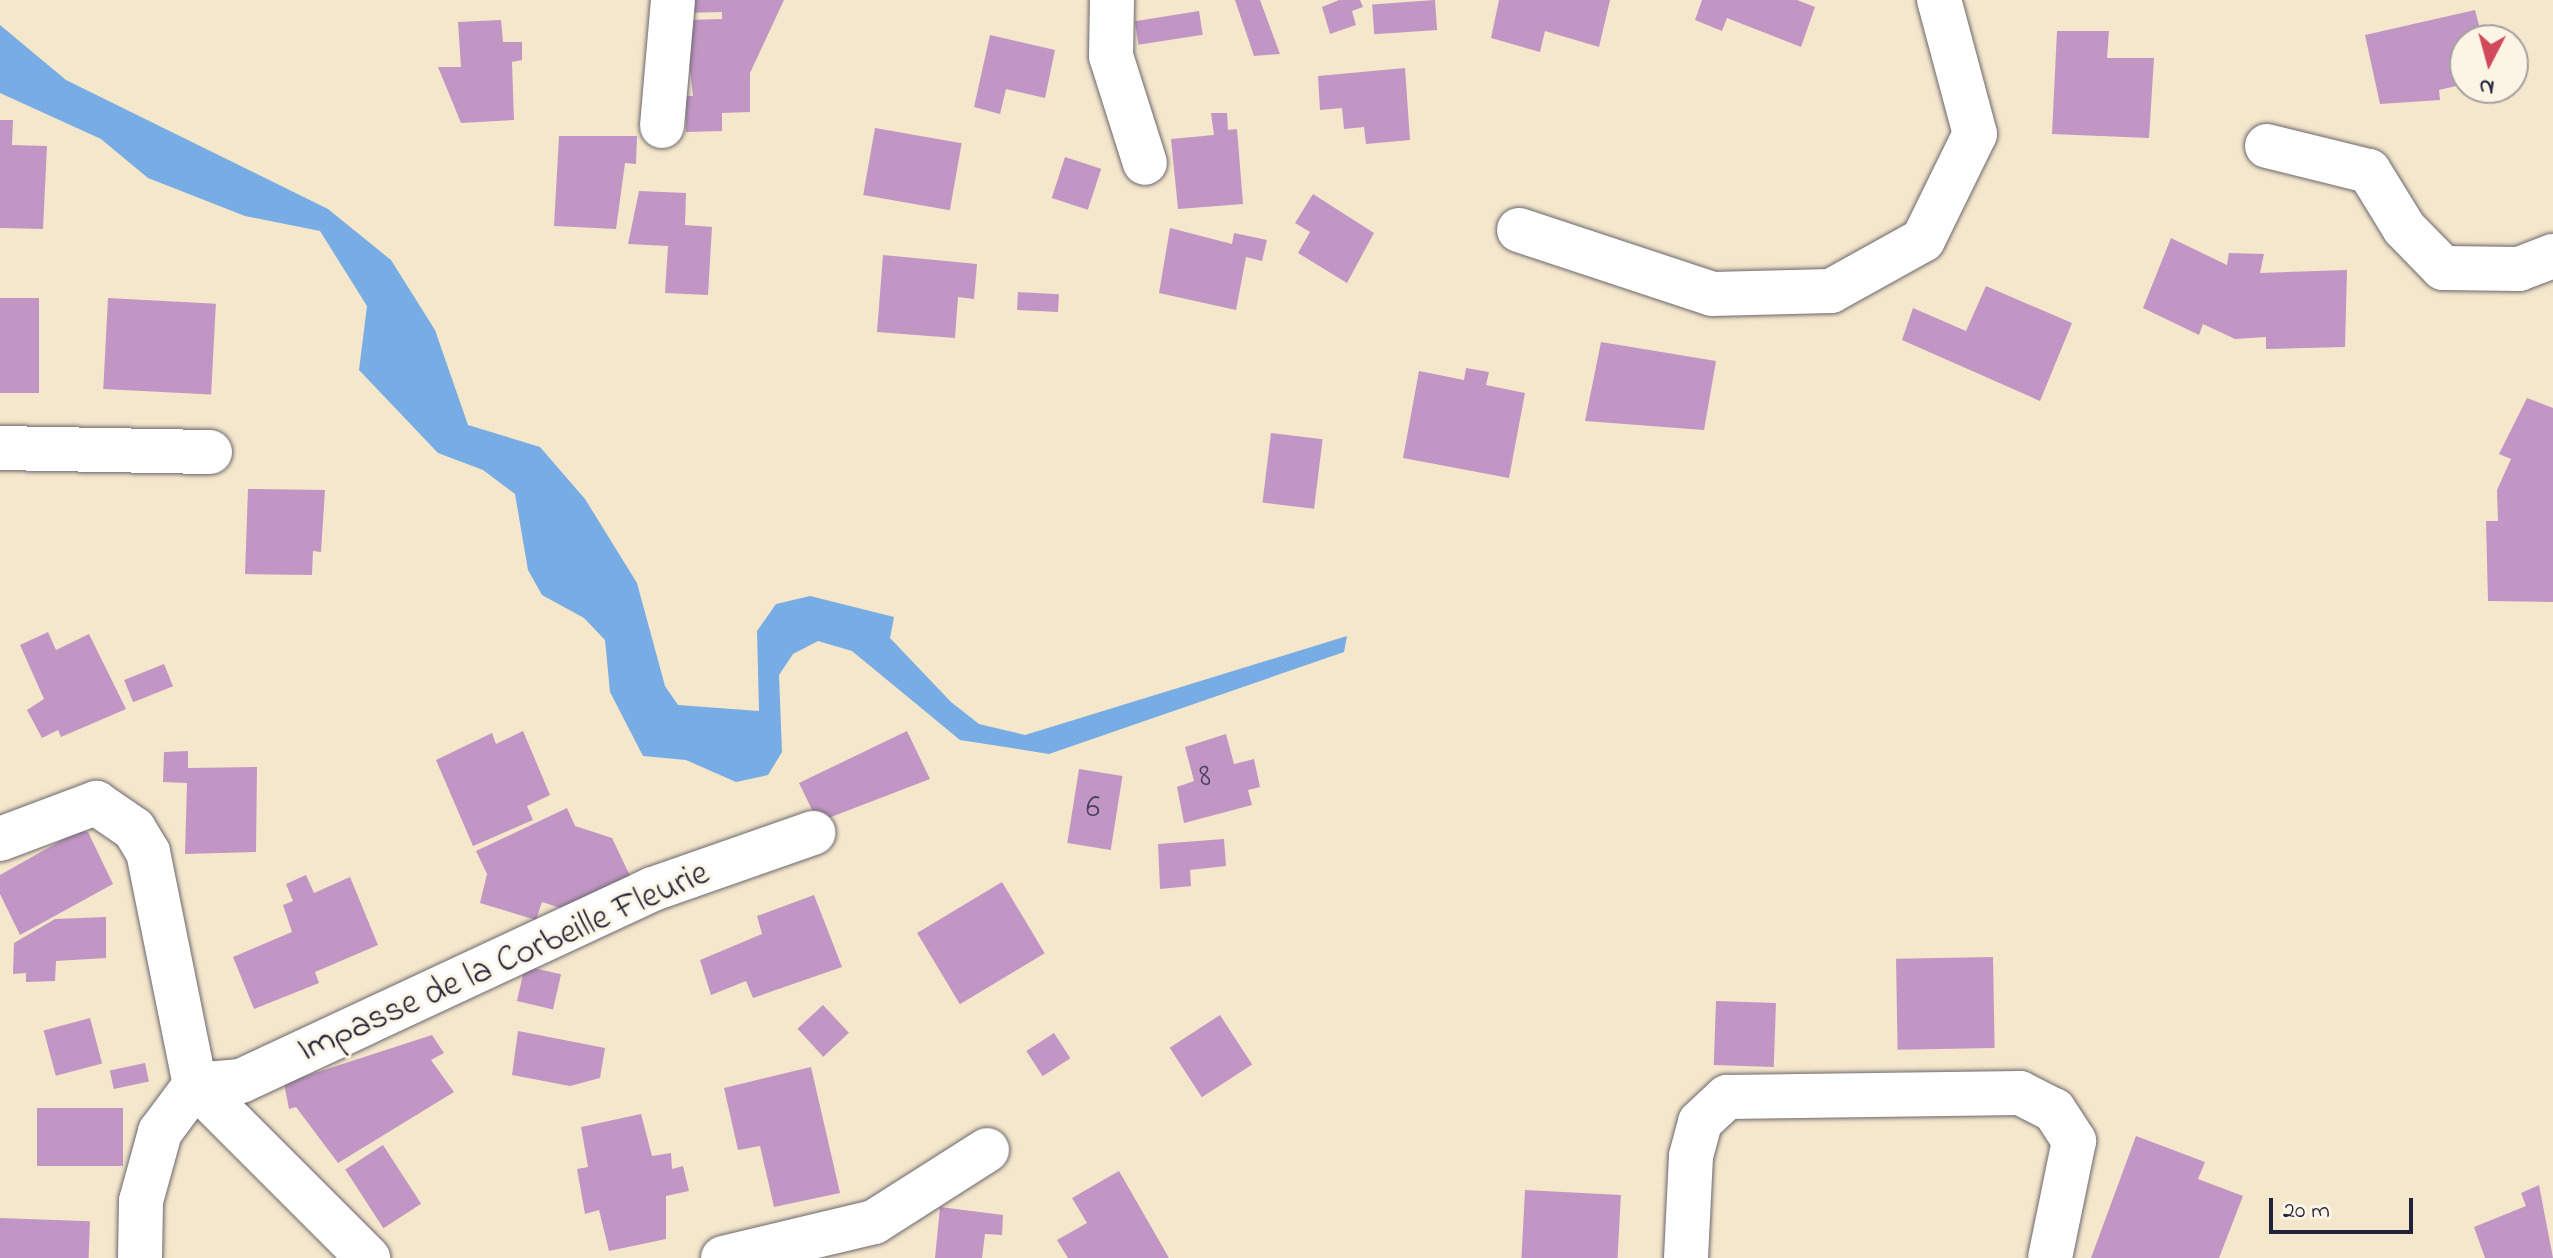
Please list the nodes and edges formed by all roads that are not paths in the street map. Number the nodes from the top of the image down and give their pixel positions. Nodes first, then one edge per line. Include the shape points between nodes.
1 (673, 0) edge
2 (1112, 0) edge
3 (1939, 0) edge
4 (662, 126) dead end
5 (2267, 146) dead end
6 (1145, 163) dead end
7 (1519, 230) dead end
8 (2553, 256) edge
9 (0, 448) edge
10 (210, 452) dead end
11 (813, 833) dead end
12 (0, 839) edge
13 (195, 1085) junction
14 (987, 1150) dead end
15 (140, 1258) edge
16 (368, 1258) edge
17 (723, 1258) edge
18 (1686, 1258) edge
19 (2050, 1258) edge

1 - 4 street
2 - 6 street via 1111,56
3 - 7 street via 1975,134 1923,240 1844,284 1831,291 1712,294
5 - 8 street via 2369,171 2404,228 2443,268 2519,269
9 - 10 street
11 - 13 street, Impasse de la Corbeille Fleurie via 653,889 241,1081
12 - 13 street via 96,803 134,829 148,852
13 - 15 street via 160,1132 141,1201
13 - 16 street
14 - 17 street via 874,1222
18 - 19 street via 1691,1156 1700,1122 1727,1097 2020,1093 2054,1110 2074,1141

